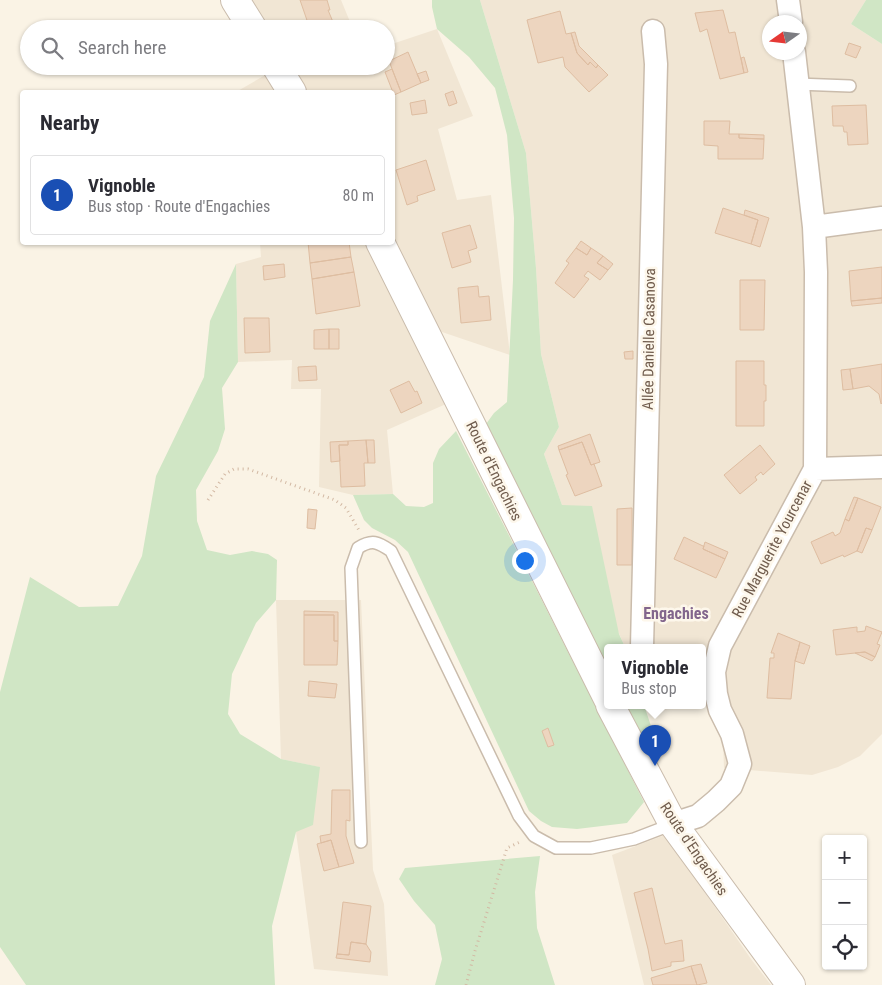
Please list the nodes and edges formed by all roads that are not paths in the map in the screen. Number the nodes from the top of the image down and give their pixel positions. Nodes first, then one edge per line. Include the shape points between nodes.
1 (235, 0) edge
2 (788, 0) edge
3 (790, 15) edge
4 (247, 20) edge
5 (653, 31) dead end
6 (795, 60) edge
7 (282, 75) edge
8 (797, 84) junction
9 (850, 86) dead end
10 (291, 90) edge
11 (882, 218) edge
12 (814, 227) junction
13 (381, 245) edge
14 (882, 467) edge
15 (815, 470) junction
16 (642, 644) edge
17 (708, 672) edge
18 (604, 692) edge
19 (612, 709) edge
20 (673, 824) junction
21 (361, 842) dead end
22 (791, 985) edge

1 - 4 street
2 - 3 street
5 - 16 street, Allée Danielle Casanova via 656,64
6 - 8 street, Rue Marguerite Yourcenar
7 - 10 street
8 - 9 lane
8 - 12 street, Rue Marguerite Yourcenar
11 - 12 street
12 - 15 street, Rue Marguerite Yourcenar
13 - 18 street, Route d'Engachies
14 - 15 street
15 - 17 street, Rue Marguerite Yourcenar
17 - 20 street, Rue Marguerite Yourcenar via 740,764 730,786 716,800 698,816
19 - 20 street, Route d'Engachies
20 - 21 lane via 634,839 591,848 556,848 534,836 519,816 391,551 379,543 367,543 358,548 351,568
20 - 22 street, Route d'Engachies

